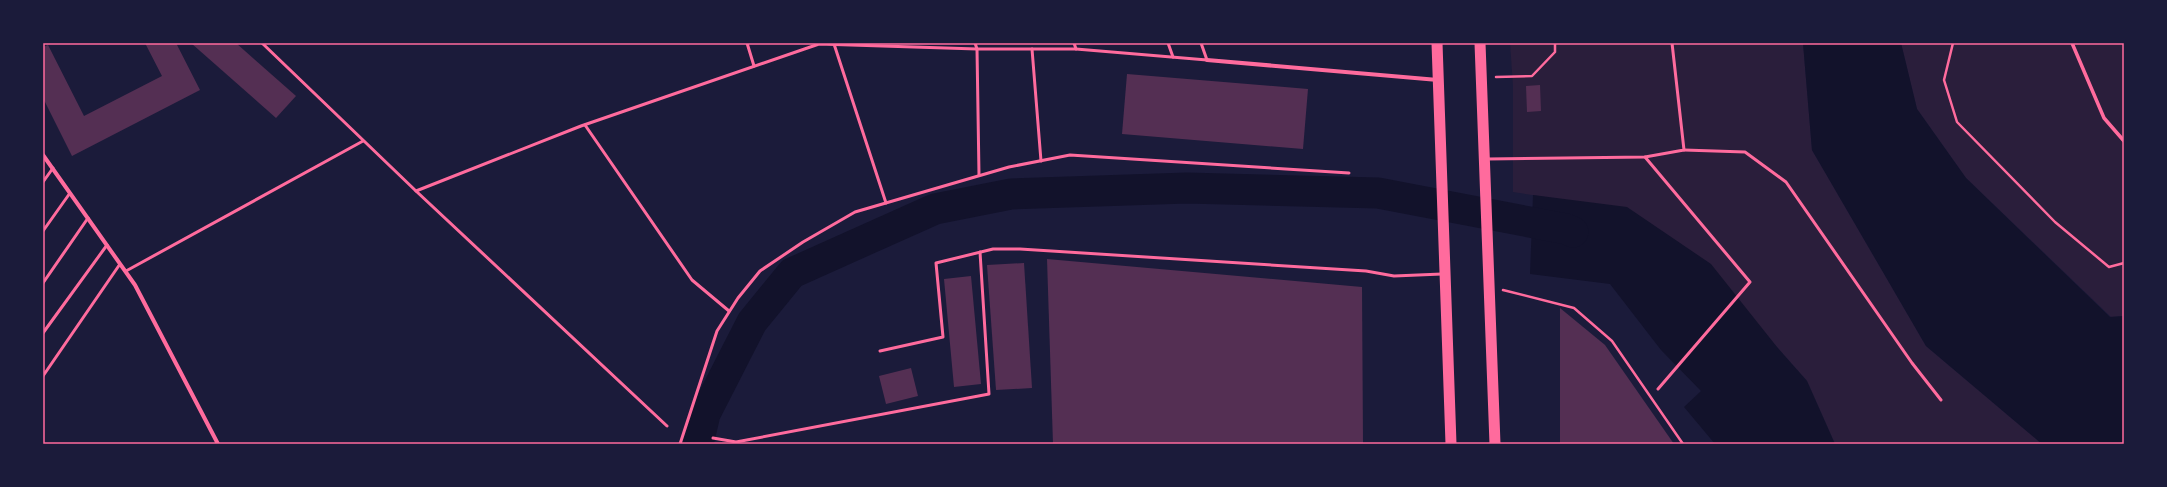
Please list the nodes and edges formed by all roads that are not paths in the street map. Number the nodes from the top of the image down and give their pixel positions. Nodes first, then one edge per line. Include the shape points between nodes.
1 (262, 43) edge
2 (748, 43) edge
3 (819, 43) edge
4 (976, 43) edge
5 (1074, 43) edge
6 (1168, 43) edge
7 (1201, 43) edge
8 (1437, 43) edge
9 (1480, 43) edge
10 (1672, 43) edge
11 (2072, 43) edge
12 (834, 44) junction
13 (978, 49) junction
14 (1032, 49) junction
15 (1076, 49) junction
16 (1173, 57) junction
17 (1207, 60) junction
18 (754, 66) junction
19 (1438, 80) junction
20 (585, 125) junction
21 (363, 141) junction
22 (2124, 141) edge
23 (1684, 150) junction
24 (43, 155) edge
25 (1645, 157) junction
26 (1485, 159) junction
27 (1041, 161) junction
28 (53, 168) junction
29 (1349, 173) dead end
30 (979, 175) junction
31 (43, 182) edge
32 (416, 191) junction
33 (70, 193) junction
34 (886, 203) junction
35 (88, 218) junction
36 (43, 231) edge
37 (107, 245) junction
38 (980, 252) junction
39 (120, 264) junction
40 (126, 271) junction
41 (1444, 274) junction
42 (43, 282) edge
43 (729, 311) junction
44 (43, 333) edge
45 (880, 351) dead end
46 (43, 376) edge
47 (1658, 389) dead end
48 (1941, 400) dead end
49 (667, 426) dead end
50 (713, 438) dead end
51 (736, 443) edge
52 (218, 444) edge
53 (680, 444) edge
54 (1451, 444) edge
55 (1495, 444) edge

1 - 21 lane
2 - 18 lane
3 - 12 lane
3 - 18 lane
4 - 13 lane
5 - 15 lane
6 - 16 lane
7 - 17 lane
8 - 19 highway
9 - 26 highway
10 - 23 lane
11 - 22 street via 2104,118
12 - 13 lane
12 - 34 lane
13 - 14 lane
13 - 30 lane
14 - 15 lane
14 - 27 lane
15 - 16 lane
16 - 17 lane
17 - 19 street
18 - 20 lane
19 - 41 highway
20 - 32 lane
20 - 43 lane via 692,280
21 - 32 lane
21 - 40 lane
23 - 25 lane
23 - 48 lane via 1745,152 1786,182 1912,363
24 - 28 street
25 - 26 lane
25 - 47 lane via 1750,282
26 - 55 highway
27 - 29 lane via 1070,155
27 - 30 lane
28 - 31 lane
28 - 33 street
30 - 34 lane
32 - 49 lane
33 - 35 street
33 - 36 lane
34 - 43 lane via 855,212 803,242 760,272
35 - 37 street
35 - 42 lane
37 - 39 street
37 - 44 lane
38 - 41 lane via 1020,249 1366,271 1394,276
38 - 45 lane via 936,263 943,338
38 - 51 lane via 989,394
39 - 40 street
39 - 46 lane
40 - 52 street
41 - 54 highway
43 - 53 lane via 717,331
50 - 51 lane

